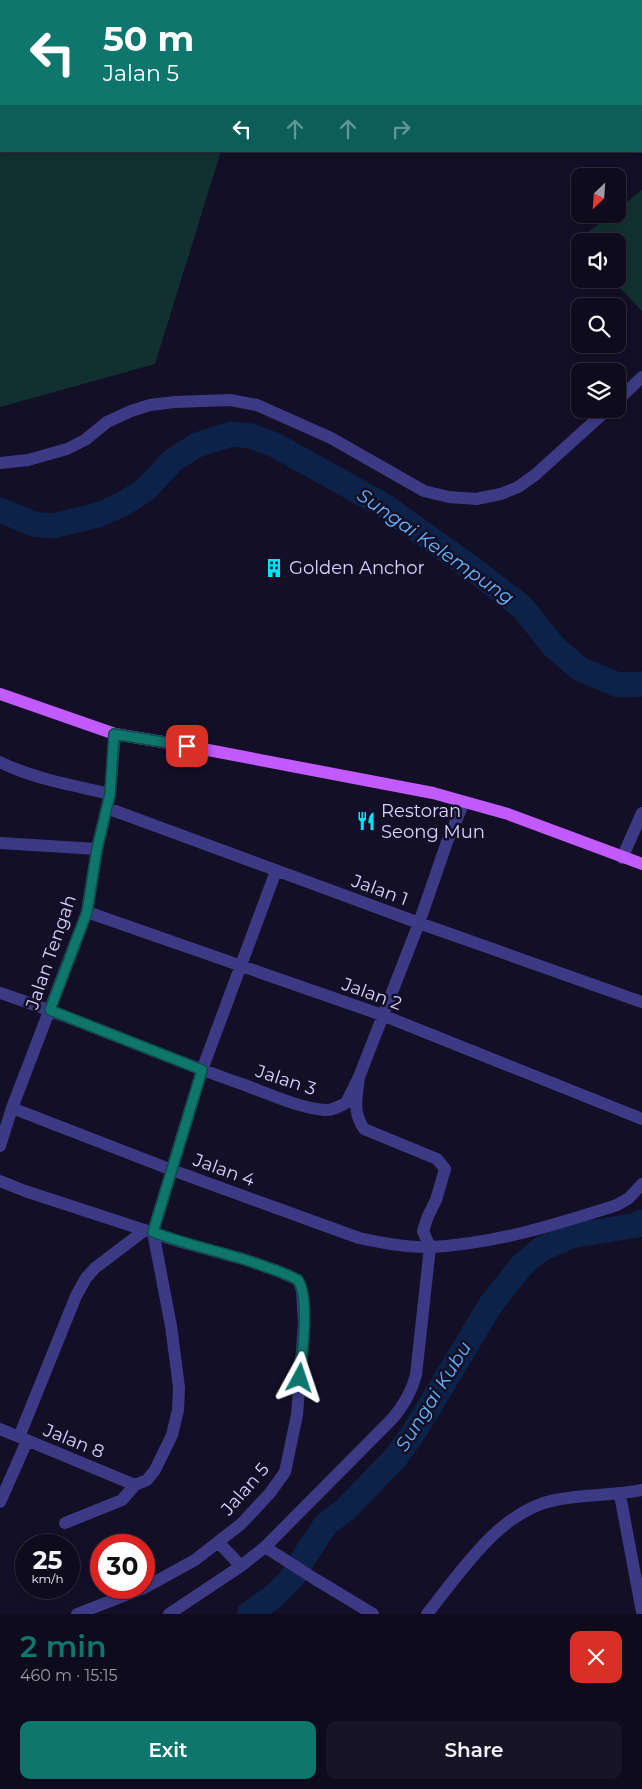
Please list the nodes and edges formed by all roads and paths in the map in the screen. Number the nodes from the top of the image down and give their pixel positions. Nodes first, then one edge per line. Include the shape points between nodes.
1 (642, 377) edge
2 (626, 392) edge
3 (598, 418) edge
4 (0, 463) edge
5 (1, 697) edge
6 (114, 734) junction
7 (0, 762) edge
8 (110, 794) junction
9 (464, 802) junction
10 (107, 808) junction
11 (642, 813) edge
12 (0, 843) edge
13 (97, 849) junction
14 (622, 858) junction
15 (642, 864) edge
16 (276, 871) junction
17 (87, 912) junction
18 (419, 923) junction
19 (241, 966) junction
20 (0, 993) edge
21 (642, 1002) edge
22 (50, 1010) junction
23 (382, 1016) junction
24 (202, 1070) junction
25 (359, 1077) junction
26 (12, 1108) junction
27 (642, 1119) edge
28 (1, 1143) edge
29 (172, 1170) junction
30 (0, 1181) edge
31 (642, 1184) edge
32 (149, 1231) junction
33 (430, 1247) junction
34 (0, 1429) edge
35 (23, 1439) junction
36 (135, 1485) junction
37 (642, 1490) edge
38 (620, 1495) junction
39 (0, 1502) edge
40 (65, 1523) dead end
41 (218, 1542) junction
42 (265, 1547) junction
43 (241, 1566) junction
44 (642, 1612) edge
45 (77, 1614) edge
46 (168, 1614) edge
47 (373, 1614) edge
48 (427, 1614) edge

1 - 2 street
3 - 4 street via 518,487 476,499 424,491 330,438 257,405 230,400 150,405 107,422 85,440 67,449 28,460
5 - 6 main road
6 - 8 street, Jalan Tengah
6 - 9 main road via 433,793
7 - 8 street via 15,769
8 - 10 street, Jalan Tengah
9 - 14 main road via 508,814
9 - 18 street
10 - 13 street, Jalan Tengah
10 - 16 street, Jalan 1
11 - 14 street
12 - 13 street
13 - 17 street, Jalan Tengah
14 - 15 main road
16 - 18 street, Jalan 1
16 - 19 street
17 - 19 street, Jalan 2
17 - 22 street, Jalan Tengah
18 - 21 street, Jalan 1
18 - 23 street
19 - 23 street, Jalan 2
19 - 24 street
20 - 22 street, Jalan 3
22 - 24 street, Jalan 3
22 - 26 street, Jalan Tengah
23 - 25 street
23 - 27 street, Jalan 2
24 - 25 street, Jalan 3 via 286,1100 328,1111 346,1103
24 - 29 street
25 - 33 street via 357,1119 364,1129 437,1159 445,1169 423,1231
26 - 28 street, Jalan Tengah
26 - 29 street, Jalan 4
29 - 32 street
29 - 33 street, Jalan 4 via 359,1238
30 - 32 street, Jalan 5
31 - 33 street via 629,1198 598,1211 508,1236
32 - 35 street via 86,1278 76,1296
32 - 36 street via 171,1326 179,1387 178,1410 172,1435 155,1470 147,1480
32 - 41 street, Jalan 5 via 278,1271 298,1280 302,1291 304,1323 297,1415 284,1472 270,1493 241,1524
33 - 42 street via 416,1375 406,1401
34 - 35 street, Jalan 8
35 - 36 street, Jalan 8
35 - 39 street
36 - 40 street via 122,1500
37 - 38 street
38 - 44 street
38 - 48 street via 583,1496 528,1509 488,1540
41 - 43 street
41 - 45 street, Jalan 5 via 195,1560 144,1588
42 - 43 street
42 - 47 street
43 - 46 street

